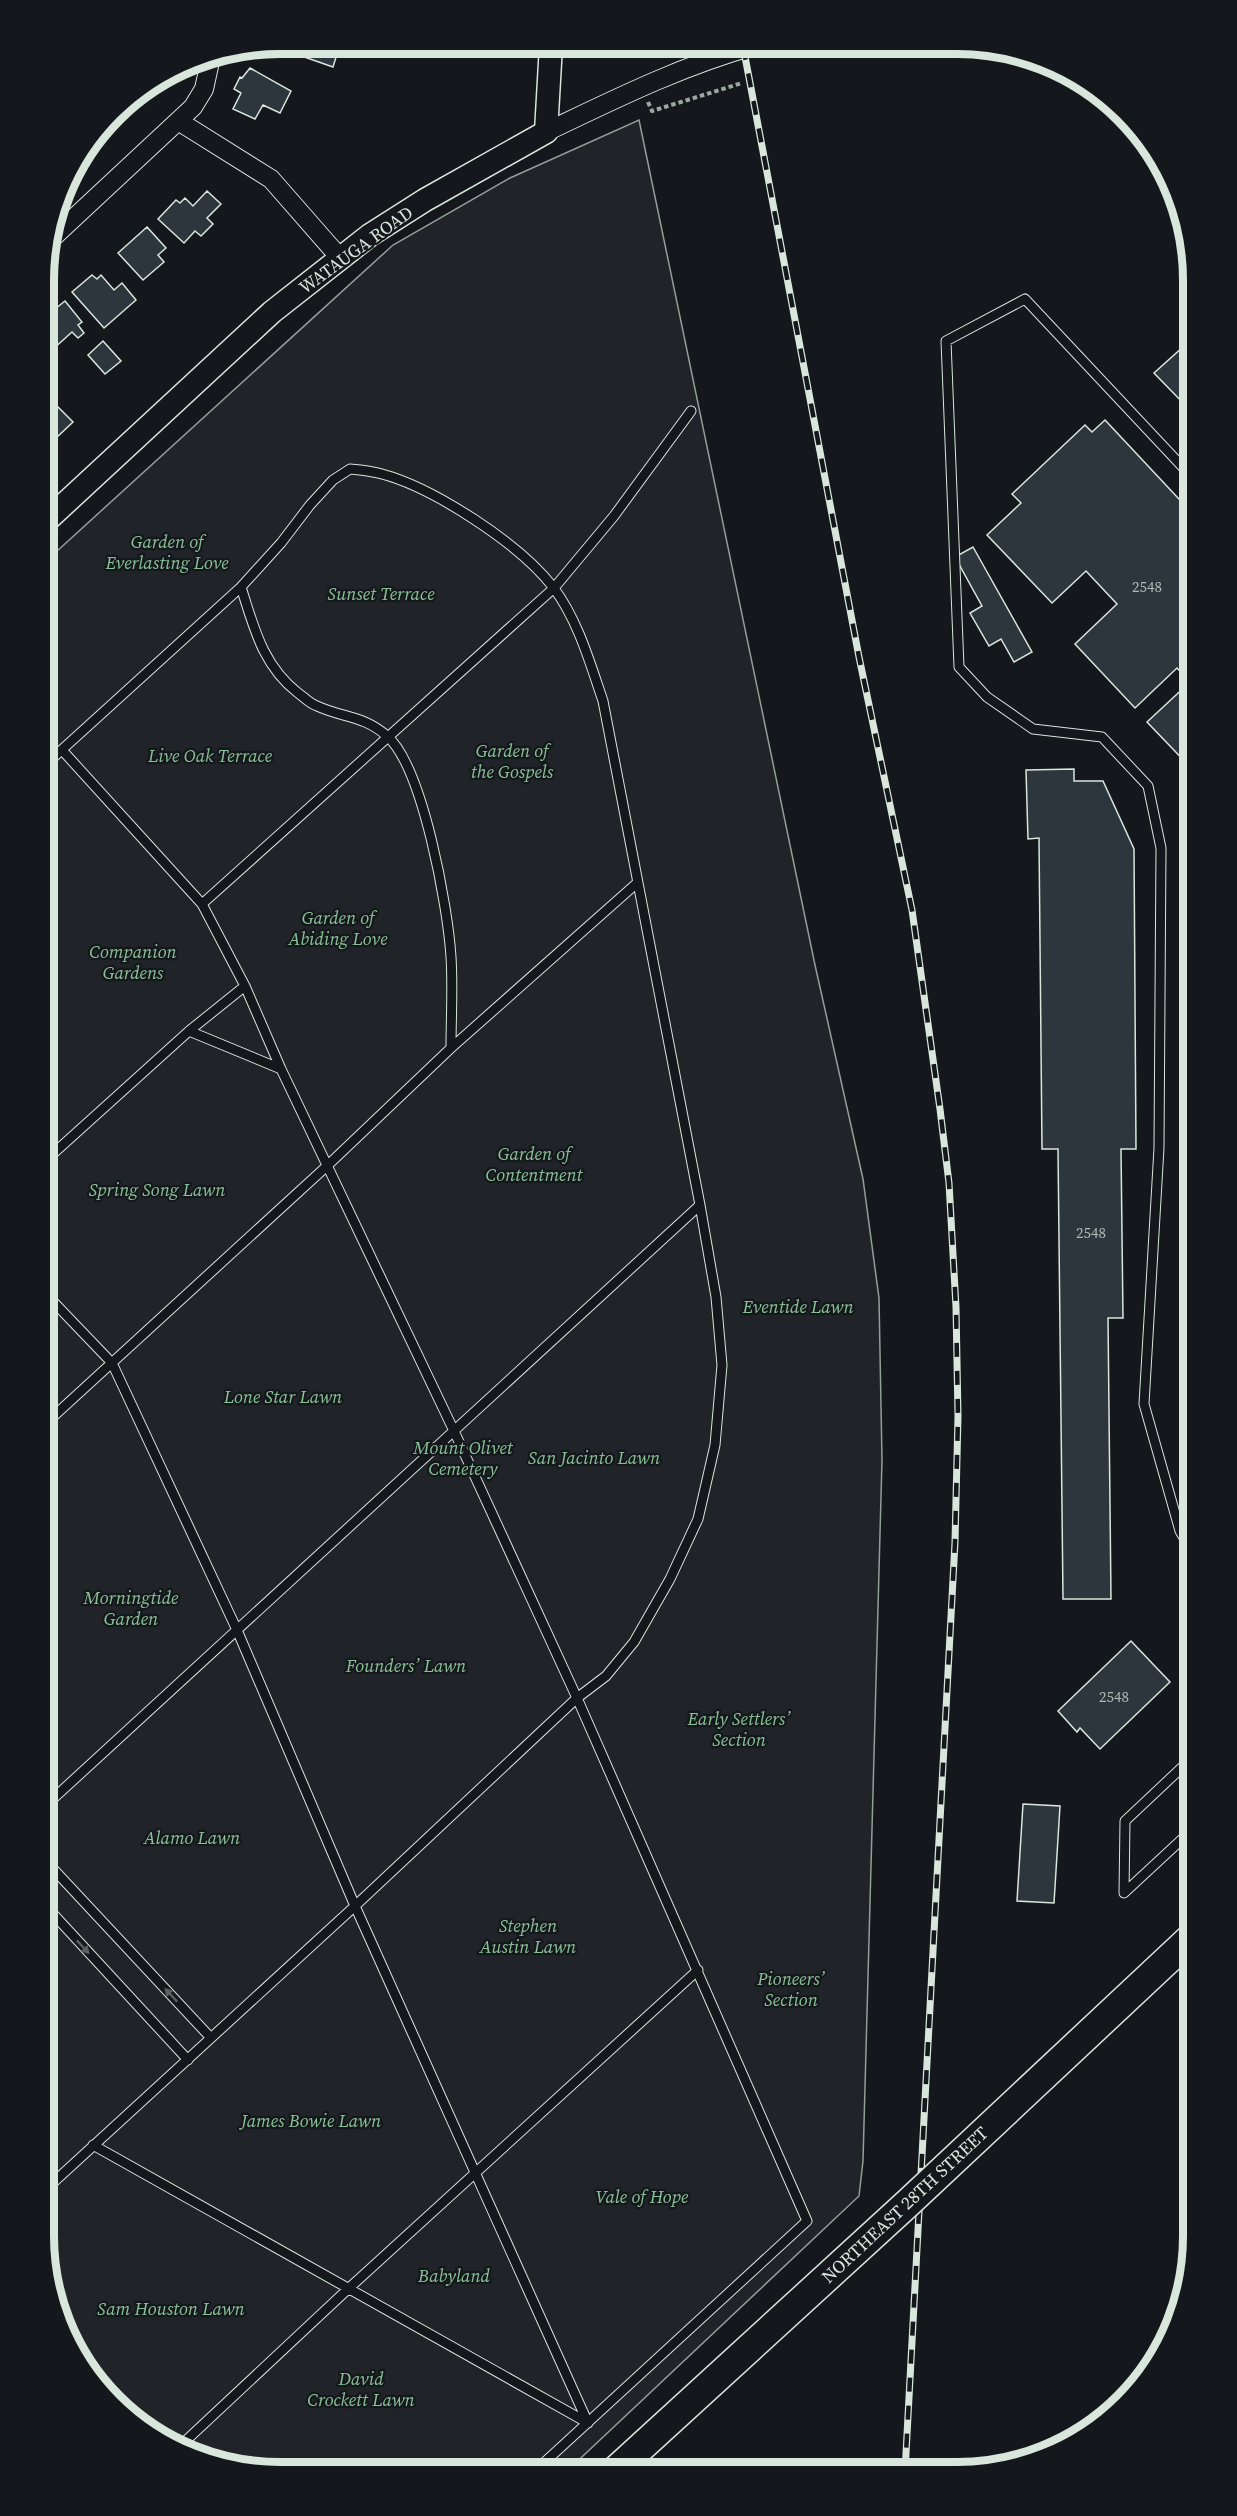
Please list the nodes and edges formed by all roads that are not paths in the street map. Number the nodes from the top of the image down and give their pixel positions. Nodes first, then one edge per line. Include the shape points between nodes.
1 (550, 54) edge
2 (727, 54) edge
3 (209, 65) edge
4 (180, 122) junction
5 (546, 132) junction
6 (59, 232) edge
7 (342, 259) junction
8 (691, 411) dead end
9 (1183, 467) edge
10 (54, 514) edge
11 (241, 587) junction
12 (554, 588) junction
13 (389, 737) junction
14 (62, 750) junction
15 (54, 757) edge
16 (638, 883) junction
17 (202, 903) junction
18 (245, 986) junction
19 (189, 1031) junction
20 (451, 1048) junction
21 (281, 1069) junction
22 (54, 1153) edge
23 (328, 1165) junction
24 (700, 1205) junction
25 (54, 1303) edge
26 (112, 1364) junction
27 (54, 1416) edge
28 (454, 1431) junction
29 (1183, 1537) edge
30 (237, 1630) junction
31 (577, 1698) junction
32 (1183, 1766) edge
33 (54, 1797) edge
34 (1183, 1838) edge
35 (54, 1869) edge
36 (356, 1906) junction
37 (54, 1915) edge
38 (1183, 1945) edge
39 (698, 1970) junction
40 (211, 2038) junction
41 (188, 2060) junction
42 (93, 2145) junction
43 (477, 2173) junction
44 (54, 2181) edge
45 (348, 2289) junction
46 (588, 2423) junction
47 (185, 2441) edge
48 (545, 2462) edge
49 (626, 2462) edge

1 - 5 street
2 - 5 street, WATAUGA ROAD
3 - 4 street via 204,89
4 - 6 street
4 - 7 street via 271,179
5 - 7 street, WATAUGA ROAD via 425,200 370,235
7 - 10 street, WATAUGA ROAD via 272,312
8 - 12 lane via 600,534
9 - 29 lane via 1025,299 946,341 959,667 987,697 1033,729 1102,737 1148,786 1161,848 1160,1136 1144,1404
11 - 12 lane via 333,480 350,469 383,474 433,496 521,552
11 - 13 lane via 261,648 285,682 315,706 364,720
11 - 14 lane
12 - 13 lane
12 - 16 lane via 582,641 603,701
13 - 17 lane
13 - 20 lane via 404,758 437,860 451,956
14 - 15 lane
14 - 17 lane
16 - 20 lane
16 - 24 lane
17 - 18 lane
18 - 19 lane
18 - 21 lane
19 - 21 lane
19 - 22 lane
20 - 23 lane
21 - 23 lane
23 - 26 lane
23 - 28 lane
24 - 28 lane
24 - 31 lane via 716,1297 722,1365 715,1445 698,1519 670,1580 634,1642 606,1676
25 - 26 lane
26 - 27 lane
26 - 30 lane
28 - 30 lane
28 - 31 lane
30 - 33 lane
30 - 36 lane
31 - 36 lane
31 - 39 lane
32 - 34 lane via 1125,1821 1124,1893
40 -> 35 lane
36 - 40 lane
36 - 43 lane
37 -> 41 lane
38 - 49 main road, NORTHEAST 28TH STREET, bridge
39 - 43 lane
39 - 46 lane via 807,2221
40 - 41 lane
41 - 42 lane
42 - 44 lane
42 - 45 lane
43 - 45 lane
43 - 46 lane
45 - 46 lane
45 - 47 lane
46 - 48 lane

